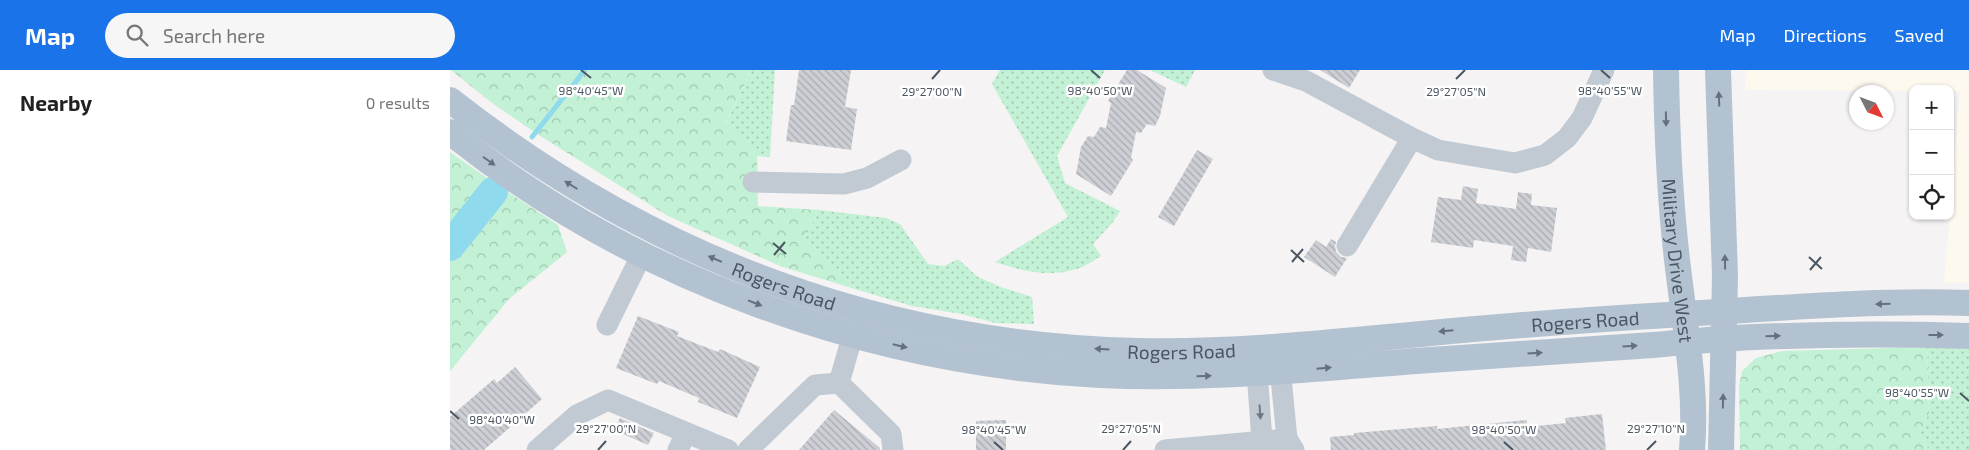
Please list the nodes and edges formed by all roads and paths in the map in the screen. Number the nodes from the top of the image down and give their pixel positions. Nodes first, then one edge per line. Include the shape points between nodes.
1 (1604, 70) edge
2 (1666, 70) edge
3 (1718, 70) edge
4 (1278, 71) edge
5 (450, 100) edge
6 (450, 132) edge
7 (1412, 138) junction
8 (901, 160) dead end
9 (753, 182) dead end
10 (1347, 246) dead end
11 (642, 254) junction
12 (1969, 303) edge
13 (1725, 310) junction
14 (1684, 314) junction
15 (856, 323) junction
16 (608, 326) dead end
17 (1969, 336) edge
18 (1724, 339) junction
19 (1688, 342) junction
20 (1267, 347) junction
21 (1269, 372) junction
22 (841, 374) junction
23 (682, 441) edge
24 (1262, 441) junction
25 (1290, 444) edge
26 (537, 450) edge
27 (728, 450) edge
28 (748, 450) edge
29 (893, 450) edge
30 (1165, 450) edge
31 (1692, 450) edge
32 (1721, 450) edge

1 - 7 lane via 1582,118 1567,138 1545,155 1515,163 1438,150
2 -> 14 main road, Military Drive West via 1666,129
13 -> 3 main road, Military Drive West
4 - 7 lane via 1306,81
15 -> 5 main road, Rogers Road via 812,296 642,226 598,202 546,170
6 -> 11 main road, Rogers Road via 542,197
7 - 10 lane
8 - 9 lane via 867,178 844,184
11 -> 15 main road, Rogers Road via 749,301 808,322
11 - 16 lane
12 -> 13 main road, Rogers Road
13 - 14 main road, Rogers Road
13 - 18 main road, Military Drive West
14 - 19 main road, Military Drive West
14 -> 20 main road, Rogers Road
20 -> 15 main road, Rogers Road via 1168,351 1069,347
15 -> 21 main road, Rogers Road via 957,358 1078,374 1155,376
15 - 22 lane
18 -> 17 main road, Rogers Road
18 - 19 main road, Rogers Road
32 -> 18 main road, Military Drive West
21 -> 19 main road, Rogers Road
19 - 31 main road, Military Drive West via 1694,397
20 - 21 lane
21 -> 24 lane
21 - 25 lane
22 - 28 lane via 815,385
22 - 29 lane via 891,434
23 - 26 lane via 608,400 577,415
23 - 27 lane
24 - 25 lane
24 - 30 lane

